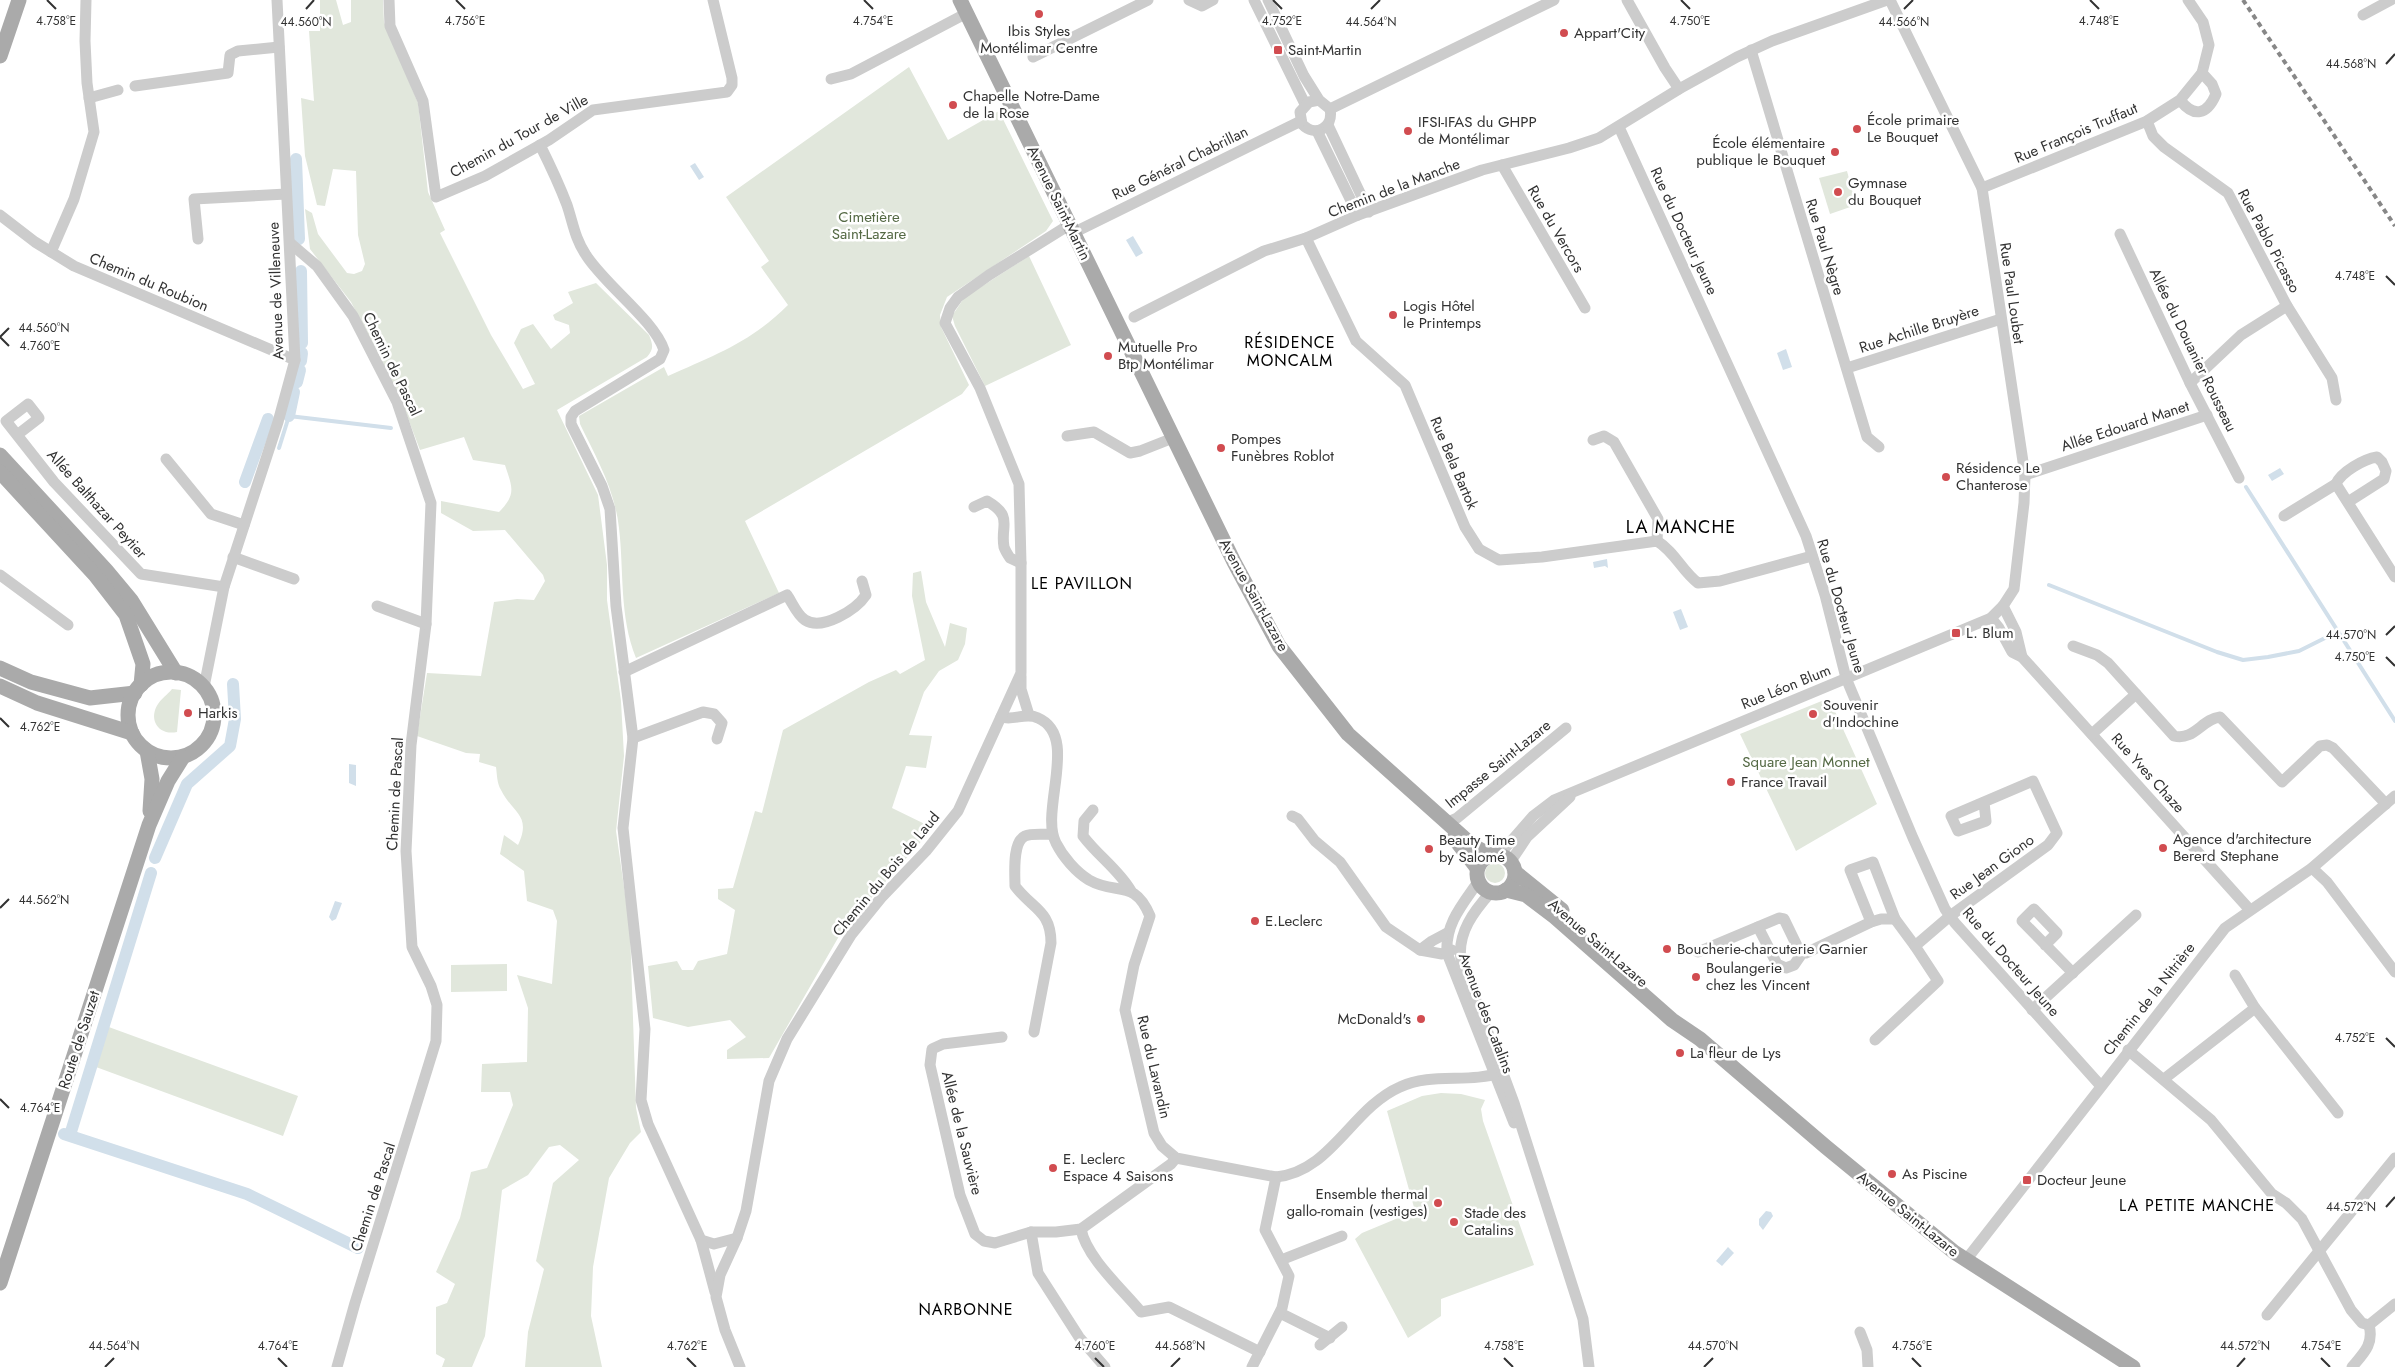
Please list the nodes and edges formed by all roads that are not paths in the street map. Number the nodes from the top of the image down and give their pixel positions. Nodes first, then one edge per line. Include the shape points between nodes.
1 (19, 0) edge
2 (86, 0) edge
3 (277, 0) edge
4 (389, 0) edge
5 (713, 0) edge
6 (1148, 0) edge
7 (1190, 0) edge
8 (1213, 0) edge
9 (1254, 0) edge
10 (1268, 0) edge
11 (1554, 0) edge
12 (1627, 0) edge
13 (1888, 0) edge
14 (2188, 0) edge
15 (2391, 0) edge
16 (964, 7) edge
17 (2363, 15) dead end
18 (279, 46) junction
19 (1751, 50) junction
20 (0, 56) edge
21 (1033, 56) dead end
22 (2202, 73) junction
23 (831, 79) dead end
24 (136, 86) dead end
25 (1679, 88) junction
26 (118, 90) dead end
27 (89, 98) junction
28 (1319, 100) junction
29 (2180, 100) junction
30 (1305, 104) junction
31 (1330, 109) junction
32 (1301, 121) junction
33 (2147, 121) junction
34 (1328, 125) junction
35 (1620, 127) junction
36 (1316, 131) junction
37 (540, 145) junction
38 (1502, 166) junction
39 (1982, 188) junction
40 (286, 194) junction
41 (1369, 212) junction
42 (0, 215) edge
43 (1358, 215) junction
44 (1072, 229) junction
45 (2120, 234) dead end
46 (1306, 238) junction
47 (198, 239) dead end
48 (290, 243) junction
49 (51, 252) junction
50 (2287, 306) junction
51 (1585, 308) dead end
52 (1134, 317) dead end
53 (2001, 319) junction
54 (1119, 325) joint
55 (295, 360) junction
56 (1847, 368) junction
57 (2190, 383) junction
58 (2336, 400) dead end
59 (2207, 415) junction
60 (17, 435) dead end
61 (1067, 436) dead end
62 (1173, 438) junction
63 (1593, 440) dead end
64 (1879, 447) dead end
65 (0, 455) edge
66 (166, 459) dead end
67 (0, 472) edge
68 (2025, 475) junction
69 (2240, 478) dead end
70 (2336, 484) junction
71 (2348, 502) junction
72 (974, 508) dead end
73 (2284, 516) dead end
74 (244, 525) junction
75 (1657, 541) junction
76 (1812, 556) junction
77 (233, 557) junction
78 (1021, 563) junction
79 (0, 575) edge
80 (2395, 577) edge
81 (294, 580) dead end
82 (862, 581) dead end
83 (224, 587) junction
84 (377, 606) dead end
85 (2004, 606) junction
86 (1991, 618) junction
87 (426, 624) junction
88 (68, 625) dead end
89 (2073, 646) dead end
90 (2022, 657) junction
91 (0, 668) edge
92 (176, 672) junction
93 (624, 672) junction
94 (1020, 673) junction
95 (1846, 678) junction
96 (0, 686) edge
97 (204, 688) junction
98 (138, 689) junction
99 (2136, 694) junction
100 (1029, 715) junction
101 (1001, 717) junction
102 (1566, 728) dead end
103 (132, 733) junction
104 (2092, 734) junction
105 (633, 738) junction
106 (717, 739) dead end
107 (148, 751) junction
108 (183, 757) junction
109 (2391, 800) edge
110 (1984, 802) dead end
111 (1093, 810) dead end
112 (1292, 816) dead end
113 (1448, 822) junction
114 (149, 825) junction
115 (1052, 834) junction
116 (1504, 861) junction
117 (2312, 868) junction
118 (1478, 875) junction
119 (1506, 890) junction
120 (1131, 891) junction
121 (1490, 892) junction
122 (2250, 910) junction
123 (2136, 915) dead end
124 (1950, 916) junction
125 (1895, 920) junction
126 (1871, 922) junction
127 (1758, 927) junction
128 (1447, 933) junction
129 (1461, 938) junction
130 (2045, 945) dead end
131 (1915, 946) junction
132 (1420, 950) junction
133 (1698, 952) dead end
134 (1803, 952) junction
135 (1447, 953) junction
136 (2395, 972) edge
137 (2073, 973) junction
138 (2235, 975) dead end
139 (2255, 1008) junction
140 (2032, 1010) junction
141 (1034, 1032) dead end
142 (1002, 1037) dead end
143 (1700, 1039) junction
144 (1874, 1040) dead end
145 (2128, 1050) junction
146 (1498, 1074) junction
147 (2164, 1079) junction
148 (2100, 1085) junction
149 (2338, 1112) dead end
150 (1176, 1158) junction
151 (2395, 1158) edge
152 (1276, 1177) junction
153 (1081, 1229) junction
154 (1031, 1232) junction
155 (1342, 1236) dead end
156 (737, 1238) junction
157 (700, 1240) junction
158 (2319, 1251) junction
159 (1281, 1260) junction
160 (1966, 1260) junction
161 (0, 1282) edge
162 (716, 1297) junction
163 (2395, 1304) edge
164 (1280, 1313) junction
165 (2268, 1315) dead end
166 (2369, 1325) junction
167 (1342, 1327) dead end
168 (1860, 1332) dead end
169 (1260, 1352) junction
170 (337, 1367) edge
171 (740, 1367) edge
172 (1105, 1367) edge
173 (1252, 1367) edge
174 (1589, 1367) edge
175 (1868, 1367) edge
176 (2133, 1367) edge
177 (2352, 1367) edge

1 - 20 main road
2 - 27 street
3 - 18 street, Avenue de Villeneuve
4 - 37 street, Chemin du Tour de Ville via 390,26 423,101 436,198 485,176
5 - 37 street, Chemin du Tour de Ville via 732,78 727,92 594,110
6 - 21 street
7 - 8 street via 1202,6
9 - 30 street
10 - 28 street
11 - 31 street
12 - 25 street
13 - 19 street, Chemin de la Manche
13 - 39 street, Rue Paul Loubet
14 - 22 street, Rue François Truffaut via 2203,22 2209,45
15 - 17 street
16 - 23 street via 851,74
16 - 44 main road, Avenue Saint-Martin
18 - 24 street via 230,55 228,73
18 - 40 street, Avenue de Villeneuve
19 - 25 street, Chemin de la Manche
19 - 56 street, Rue Paul Nègre
22 - 29 street, Rue François Truffaut
22 - 29 street via 2216,94 2212,103 2195,113
25 - 35 street, Chemin de la Manche
26 - 27 street
27 - 49 street via 94,132 74,199
28 - 30 street
28 - 31 street
29 - 33 street, Rue François Truffaut
30 - 32 street via 1300,112
31 - 34 street
32 - 36 street via 1306,128
32 - 44 street, Rue Général Chabrillan
33 - 39 street, Rue François Truffaut
33 - 50 street, Rue Pablo Picasso via 2153,136 2164,147 2228,193
34 - 36 street
34 - 41 street
35 - 38 street, Chemin de la Manche via 1583,144
35 - 76 street, Rue du Docteur Jeune via 1798,518
36 - 43 street
37 - 93 street via 586,256 657,334 664,350 660,359 575,410 571,417 571,424 610,509
38 - 41 street, Chemin de la Manche via 1482,170
38 - 51 street, Rue du Vercors
39 - 53 street, Rue Paul Loubet
40 - 47 street via 194,199
40 - 48 street, Avenue de Villeneuve
41 - 43 street, Chemin de la Manche
42 - 49 street, Chemin du Roubion
43 - 46 street, Chemin de la Manche
44 - 54 main road, Avenue Saint-Martin
44 - 78 street, Chemin du Bois de Laud via 989,275 958,297 945,323 980,388 1019,484
45 - 57 street, Allée du Douanier Rousseau
46 - 52 street, Chemin de la Manche via 1264,250
46 - 75 street, Rue Bela Bartok via 1356,341 1405,385 1465,527 1479,549 1499,560
48 - 55 street, Avenue de Villeneuve
48 - 87 street, Chemin de Pascal via 317,266 353,316 400,411 431,503
49 - 55 street, Chemin du Roubion via 113,284
50 - 57 street via 2241,335
50 - 58 street, Rue Pablo Picasso via 2332,378
53 - 56 street, Rue Achille Bruyère
53 - 68 street, Rue Paul Loubet
54 - 62 main road, Avenue Saint-Lazare
55 - 74 street, Avenue de Villeneuve
56 - 64 street, Rue Paul Nègre via 1867,437
57 - 59 street, Allée du Douanier Rousseau
59 - 68 street, Allée Edouard Manet
59 - 69 street, Allée du Douanier Rousseau
60 - 83 street, Allée Balthazar Peytier via 54,482 141,574
61 - 62 street via 1094,432 1130,453
62 - 113 main road, Avenue Saint-Lazare via 1279,646 1348,734
63 - 75 street via 1604,436 1614,442 1658,519
65 - 92 main road via 131,600
66 - 74 street via 211,514
67 - 98 main road via 96,575 126,615 143,664
68 - 85 street, Rue Paul Loubet via 2014,589
70 - 71 street
70 - 71 street via 2338,478 2369,458 2377,457 2382,462 2386,471 2384,479
70 - 73 street
71 - 80 street
72 - 78 street via 987,501 999,508 1006,525 1004,547 1010,558
74 - 77 street, Avenue de Villeneuve
75 - 76 street via 1669,548 1698,583 1720,581
76 - 95 street, Rue du Docteur Jeune
77 - 81 street
77 - 83 street, Avenue de Villeneuve
78 - 94 street, Chemin du Bois de Laud
79 - 88 street
82 - 93 street via 866,595 861,603 829,621 814,624 804,620 787,595
83 - 97 street, Avenue de Villeneuve
84 - 87 street
85 - 86 street, Rue Léon Blum
85 - 90 street, Rue Yves Chaze via 2016,632
86 - 90 street, Rue Yves Chaze via 2012,652
86 - 95 street, Rue Léon Blum
87 - 170 street, Chemin de Pascal via 411,745 406,851 412,947 437,1004 436,1041
89 - 99 street via 2108,663
90 - 104 street, Rue Yves Chaze
91 - 98 main road via 31,682 90,698
92 - 97 main road via 192,678
92 - 98 main road via 152,677
93 - 105 street
94 - 100 street
94 - 101 street, Chemin du Bois de Laud
95 - 116 street, Rue Léon Blum via 1577,791
95 - 124 street, Rue du Docteur Jeune via 1913,838
96 - 103 main road via 37,703
97 - 108 main road via 212,700 212,728 196,751
98 - 103 main road via 130,706
99 - 104 street
99 - 109 street via 2174,736 2182,738 2194,733 2210,718 2220,717 2282,782 2320,746 2327,745
100 - 101 street
100 - 115 street via 1040,719 1056,740 1058,752
101 - 156 street, Chemin du Bois de Laud via 958,811 926,852 881,898 851,935 788,1038 769,1081 746,1211
102 - 113 street, Impasse Saint-Lazare
103 - 107 main road
104 - 122 street, Rue Yves Chaze
105 - 106 street via 703,712 714,714 722,723
105 - 157 street via 623,828 645,1029 641,1100 648,1124
107 - 108 main road via 164,757
107 - 114 main road, Route de Sauzet via 152,779
108 - 114 main road, Route de Sauzet via 168,781
109 - 117 street, Chemin de la Nitrière
110 - 124 street, Rue Jean Giono via 2033,781 2057,833 2048,845
111 - 120 street via 1084,820 1083,836 1096,854 1123,878
112 - 132 street via 1340,862 1380,921
113 - 116 main road, Avenue Saint-Lazare via 1472,846
113 - 118 main road, Avenue Saint-Lazare via 1458,846
114 - 161 main road, Route de Sauzet
115 - 120 street via 1076,870 1090,880
115 - 141 street via 1021,838 1014,866 1015,886 1042,913 1051,932
116 - 118 main road via 1479,863
116 - 119 main road via 1514,880
116 - 143 main road, Avenue Saint-Lazare via 1678,1013
117 - 122 street, Chemin de la Nitrière
117 - 136 street via 2327,882
118 - 121 main road via 1484,889
118 - 128 street
119 - 121 main road
119 - 143 main road, Avenue Saint-Lazare via 1526,896 1548,912 1672,1020
120 - 150 street, Rue du Lavandin via 1150,916 1134,965 1125,1010 1154,1133 1162,1146
121 - 129 street, Avenue des Catalins
122 - 145 street, Chemin de la Nitrière via 2225,928
123 - 137 street
124 - 131 street
124 - 140 street, Rue du Docteur Jeune
125 - 126 street
125 - 126 street via 1873,862 1850,870
125 - 131 street
126 - 134 street
127 - 133 street
127 - 134 street via 1784,919
127 - 134 street via 1777,964 1786,968 1794,965
128 - 132 street
128 - 135 street, Avenue des Catalins
129 - 135 street
129 - 146 street, Avenue des Catalins via 1461,960
130 - 137 street
131 - 144 street via 1938,981
132 - 135 street
135 - 146 street, Avenue des Catalins
137 - 140 street
138 - 139 street
139 - 147 street
139 - 149 street
140 - 148 street, Rue du Docteur Jeune
142 - 154 street, Allée de la Sauvière via 943,1044 932,1049 930,1065 960,1195 975,1234 984,1241 995,1243
143 - 160 main road, Avenue Saint-Lazare
145 - 147 street
145 - 148 street, Chemin de la Nitrière
146 - 152 street via 1434,1079 1401,1086 1363,1113 1317,1161 1300,1173
146 - 174 street, Avenue des Catalins via 1530,1156 1583,1319
147 - 158 street via 2211,1120 2272,1194 2302,1219
148 - 160 street, Chemin de la Nitrière
150 - 152 street
150 - 153 street
151 - 158 street
152 - 159 street via 1265,1230
153 - 154 street
153 - 169 street via 1083,1240 1092,1253 1141,1312 1169,1307
154 - 172 street via 1038,1273 1079,1337
155 - 159 street
156 - 157 street via 714,1244
156 - 162 street, Chemin du Bois de Laud via 720,1275
157 - 162 street
158 - 165 street
158 - 166 street via 2351,1310 2362,1323
159 - 164 street via 1289,1276
160 - 176 main road, Avenue Saint-Lazare
162 - 171 street, Chemin du Bois de Laud
163 - 166 street
164 - 167 street via 1325,1341
164 - 169 street
166 - 177 street via 2371,1344
168 - 175 street via 1867,1350
169 - 173 street

